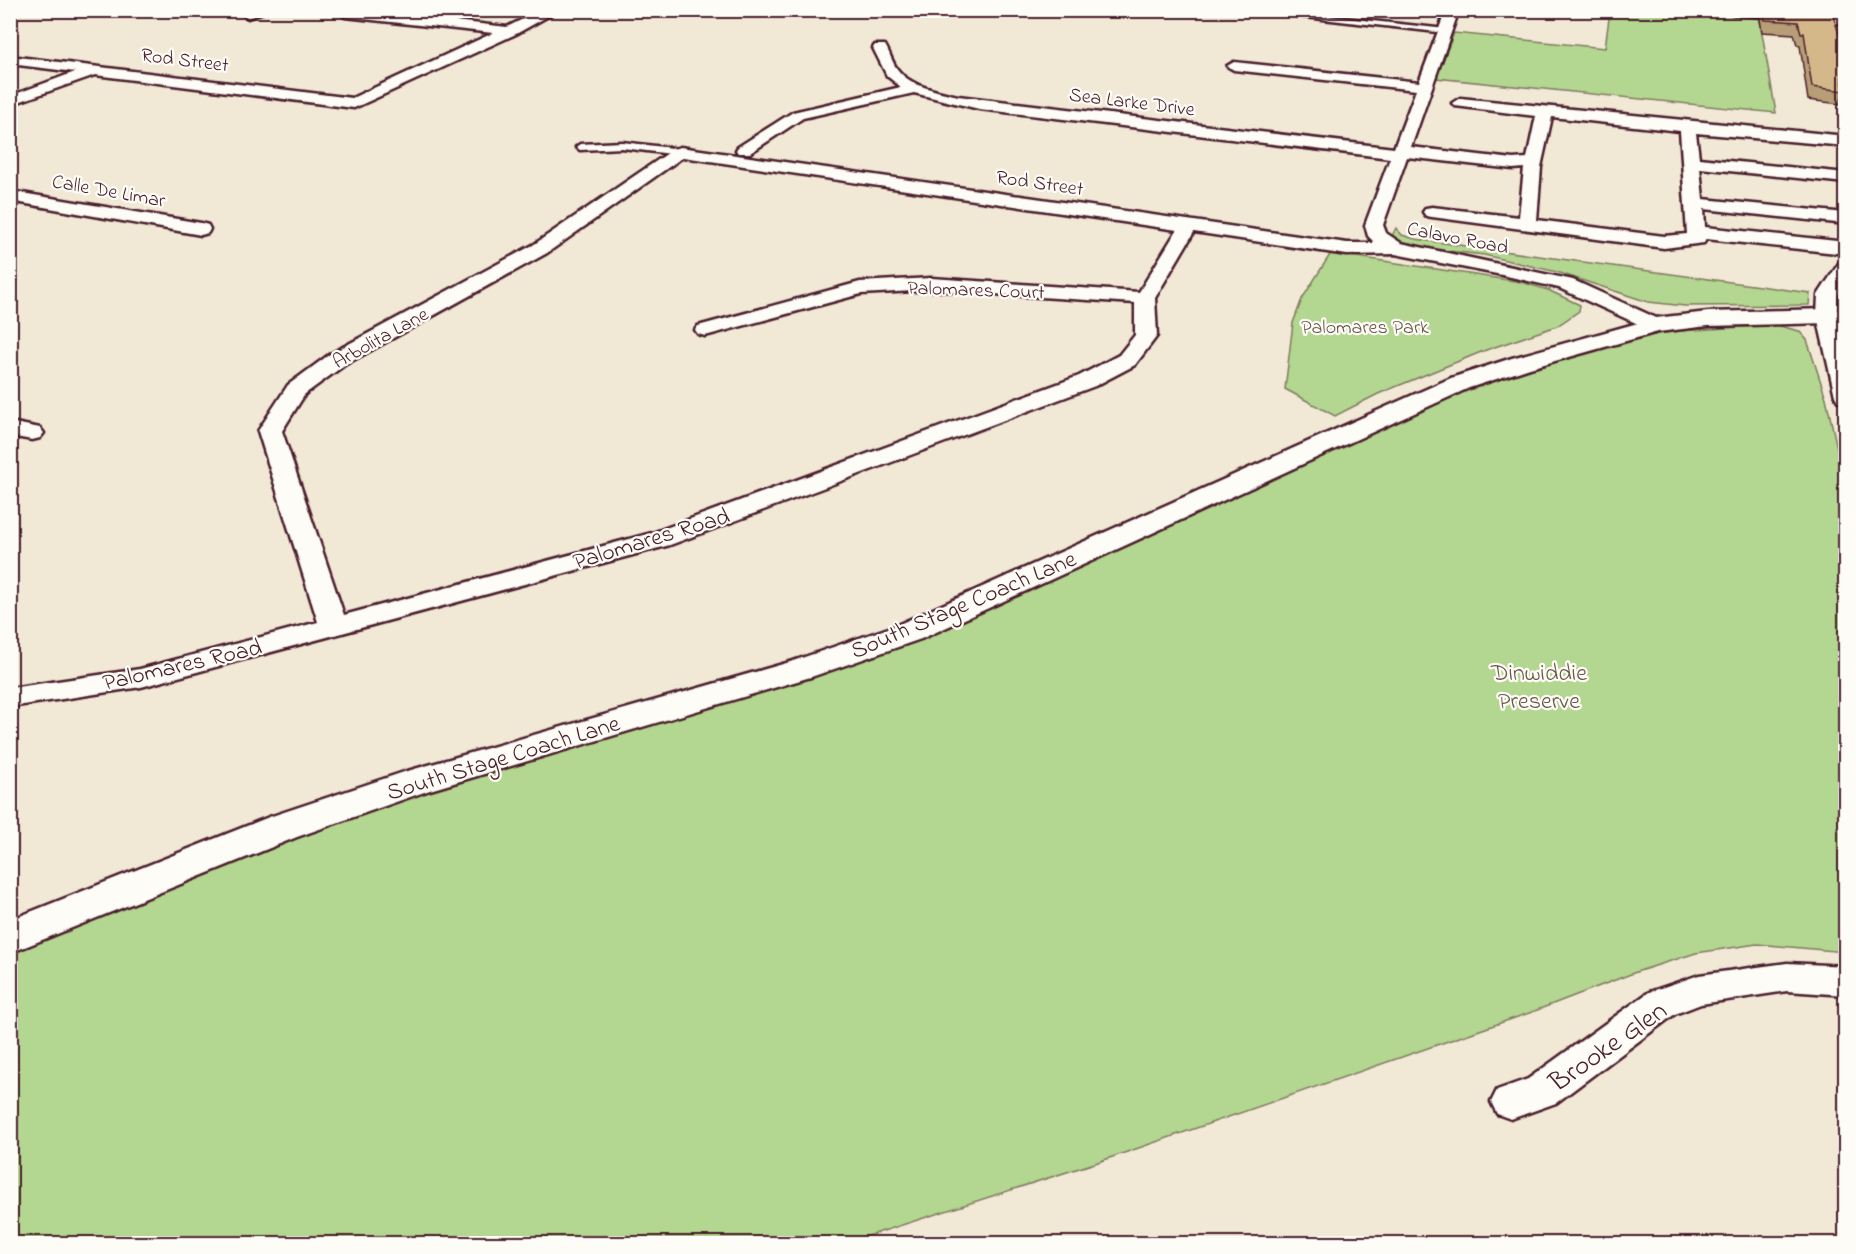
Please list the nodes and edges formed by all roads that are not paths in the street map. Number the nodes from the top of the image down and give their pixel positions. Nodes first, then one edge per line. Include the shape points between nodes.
1 (266, 10) edge
2 (342, 10) edge
3 (553, 10) edge
4 (1453, 10) edge
5 (1733, 10) edge
6 (1298, 15) dead end
7 (248, 16) dead end
8 (1845, 20) edge
9 (511, 31) junction
10 (1446, 31) junction
11 (880, 48) dead end
12 (10, 60) edge
13 (1234, 66) dead end
14 (94, 70) junction
15 (1425, 87) junction
16 (916, 88) junction
17 (10, 100) edge
18 (1460, 103) dead end
19 (1545, 112) junction
20 (1688, 127) junction
21 (1845, 141) edge
22 (580, 147) dead end
23 (1403, 149) junction
24 (744, 150) dead end
25 (680, 152) junction
26 (1534, 162) junction
27 (1691, 162) junction
28 (1845, 178) edge
29 (10, 196) edge
30 (1694, 203) junction
31 (1432, 212) dead end
32 (1845, 219) edge
33 (1527, 224) junction
34 (1188, 227) junction
35 (201, 229) dead end
36 (1696, 231) junction
37 (1395, 248) junction
38 (1845, 248) edge
39 (1845, 267) edge
40 (1145, 298) junction
41 (1836, 317) edge
42 (1656, 325) junction
43 (705, 330) dead end
44 (1845, 396) edge
45 (334, 627) junction
46 (10, 698) edge
47 (10, 937) edge
48 (1845, 981) edge
49 (1511, 1102) dead end

1 - 7 lane
2 - 9 street via 345,14
3 - 9 street
4 - 10 street, Calavo Road
5 - 8 street
6 - 10 lane
9 - 14 street, Rod Street via 354,103
10 - 15 street, Calavo Road
11 - 16 street, Sea Larke Drive via 893,74
12 - 14 street, Rod Street
13 - 15 street
14 - 17 street
15 - 23 street, Calavo Road
16 - 23 street, Sea Larke Drive via 979,104
16 - 24 street via 798,116
18 - 19 street
19 - 20 street
19 - 26 street
20 - 21 street
20 - 27 street
22 - 25 lane via 622,145
23 - 26 street, Sea Larke Drive via 1513,164
23 - 37 street, Calavo Road via 1374,225 1377,236
25 - 34 street, Rod Street
25 - 45 street, Arbolita Lane via 540,249 338,358 296,390 270,431
26 - 33 street
27 - 28 street
27 - 30 street
29 - 35 street, Calle De Limar
30 - 32 street
30 - 36 street
31 - 33 street
33 - 36 street via 1664,242 1697,239
34 - 37 street, Rod Street via 1347,249
34 - 40 street
36 - 38 street
37 - 42 street, Calavo Road via 1566,285
39 - 41 street via 1828,295
40 - 43 street, Palomares Court via 931,284 860,288
40 - 45 street, Palomares Road via 1146,336 1126,360 1087,381 661,539
41 - 42 main road, South Stage Coach Lane via 1708,319
41 - 44 street
42 - 47 main road, South Stage Coach Lane via 1460,383 909,632 802,669 406,785 283,827
45 - 46 street, Palomares Road via 141,678
48 - 49 street, Brooke Glen via 1787,977 1698,990 1662,1003 1542,1091

